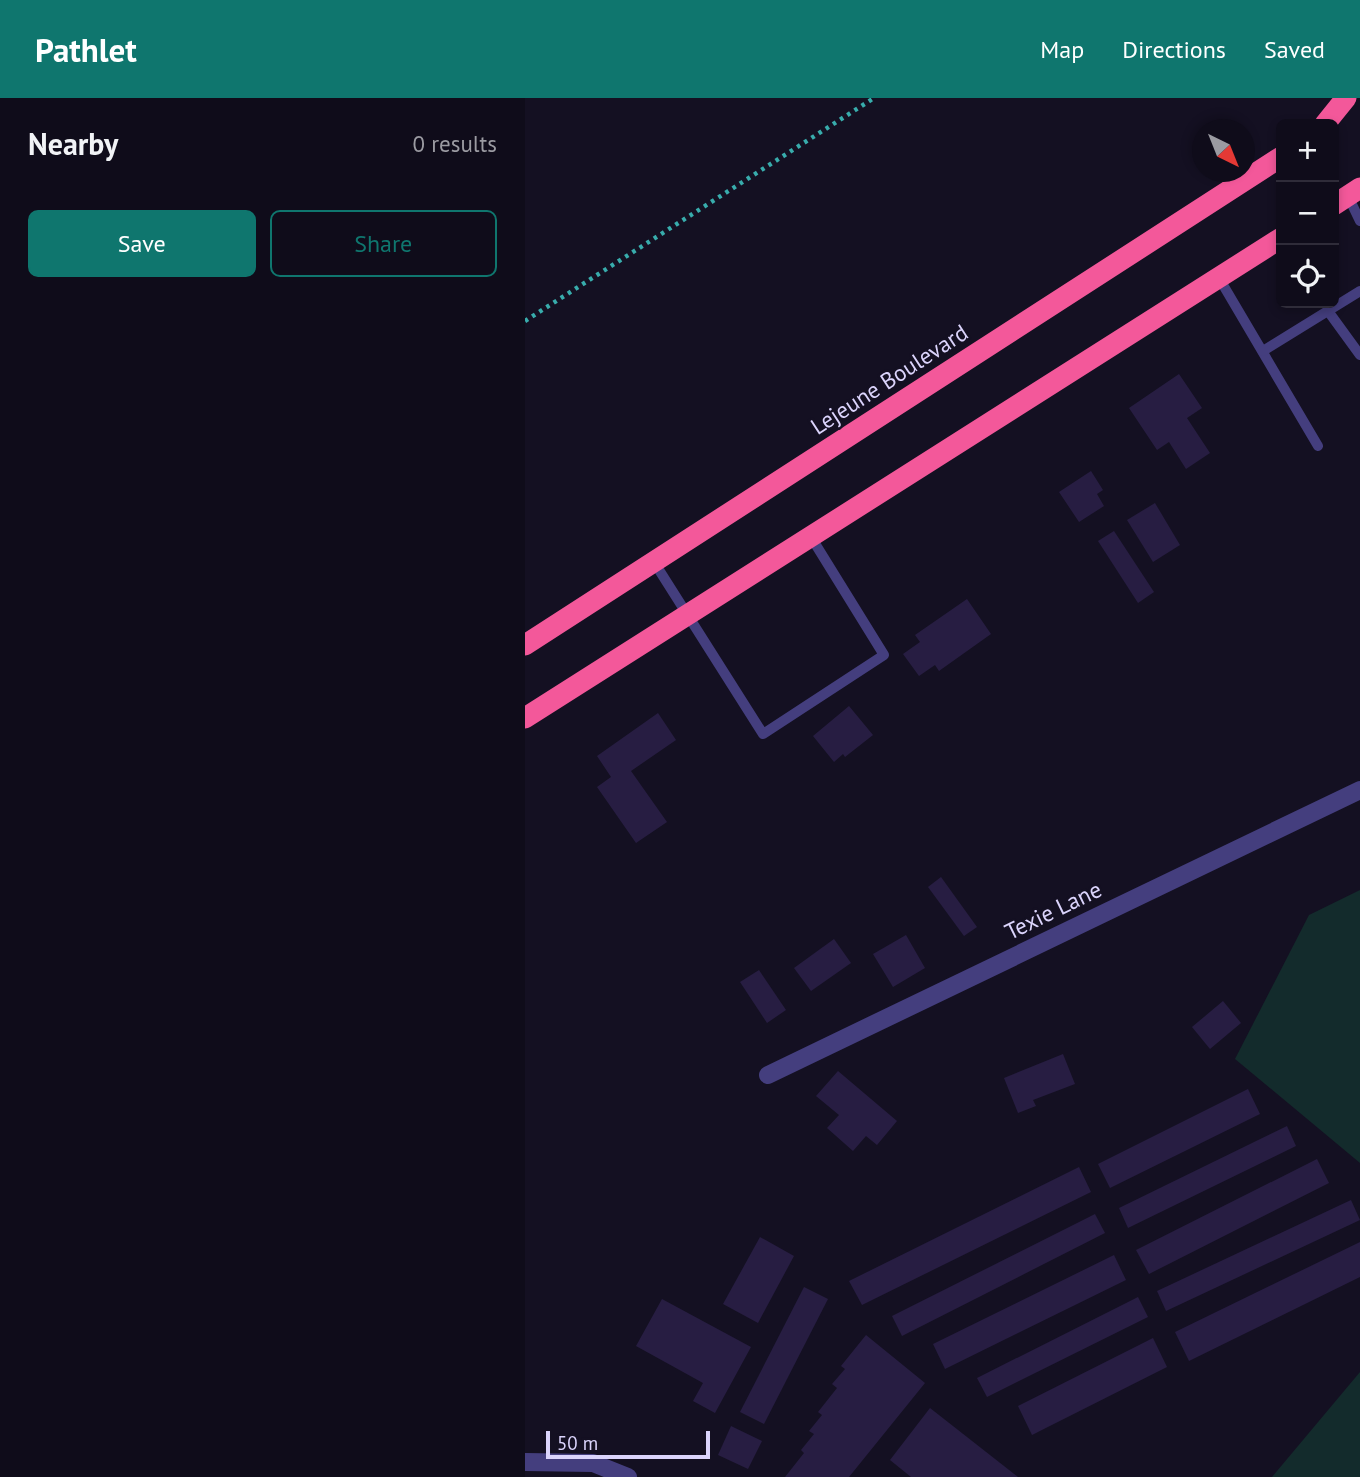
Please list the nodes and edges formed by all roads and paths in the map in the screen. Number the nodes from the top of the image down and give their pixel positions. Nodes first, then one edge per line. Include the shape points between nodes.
1 (874, 98) edge
2 (1346, 98) edge
3 (1360, 107) edge
4 (1329, 119) edge
5 (1339, 120) edge
6 (1276, 161) edge
7 (1347, 196) edge
8 (1360, 221) edge
9 (1276, 241) edge
10 (1219, 278) junction
11 (1360, 291) edge
12 (1328, 311) junction
13 (525, 321) edge
14 (1263, 351) junction
15 (1360, 355) edge
16 (1318, 446) dead end
17 (811, 537) junction
18 (654, 562) junction
19 (688, 615) junction
20 (525, 645) edge
21 (525, 718) edge
22 (1360, 790) edge
23 (768, 1075) dead end
24 (525, 1462) edge
25 (628, 1477) edge

1 - 13 path
2 - 4 highway
3 - 5 highway
6 - 18 highway, Lejeune Boulevard
7 - 8 lane
9 - 10 highway
10 - 14 lane
10 - 17 highway
11 - 12 lane
12 - 14 lane
12 - 15 lane
14 - 16 lane
17 - 19 highway
17 - 19 lane via 884,655 763,734
18 - 19 lane
18 - 20 highway, Lejeune Boulevard
19 - 21 highway
22 - 23 street, Texie Lane
24 - 25 street via 593,1464

